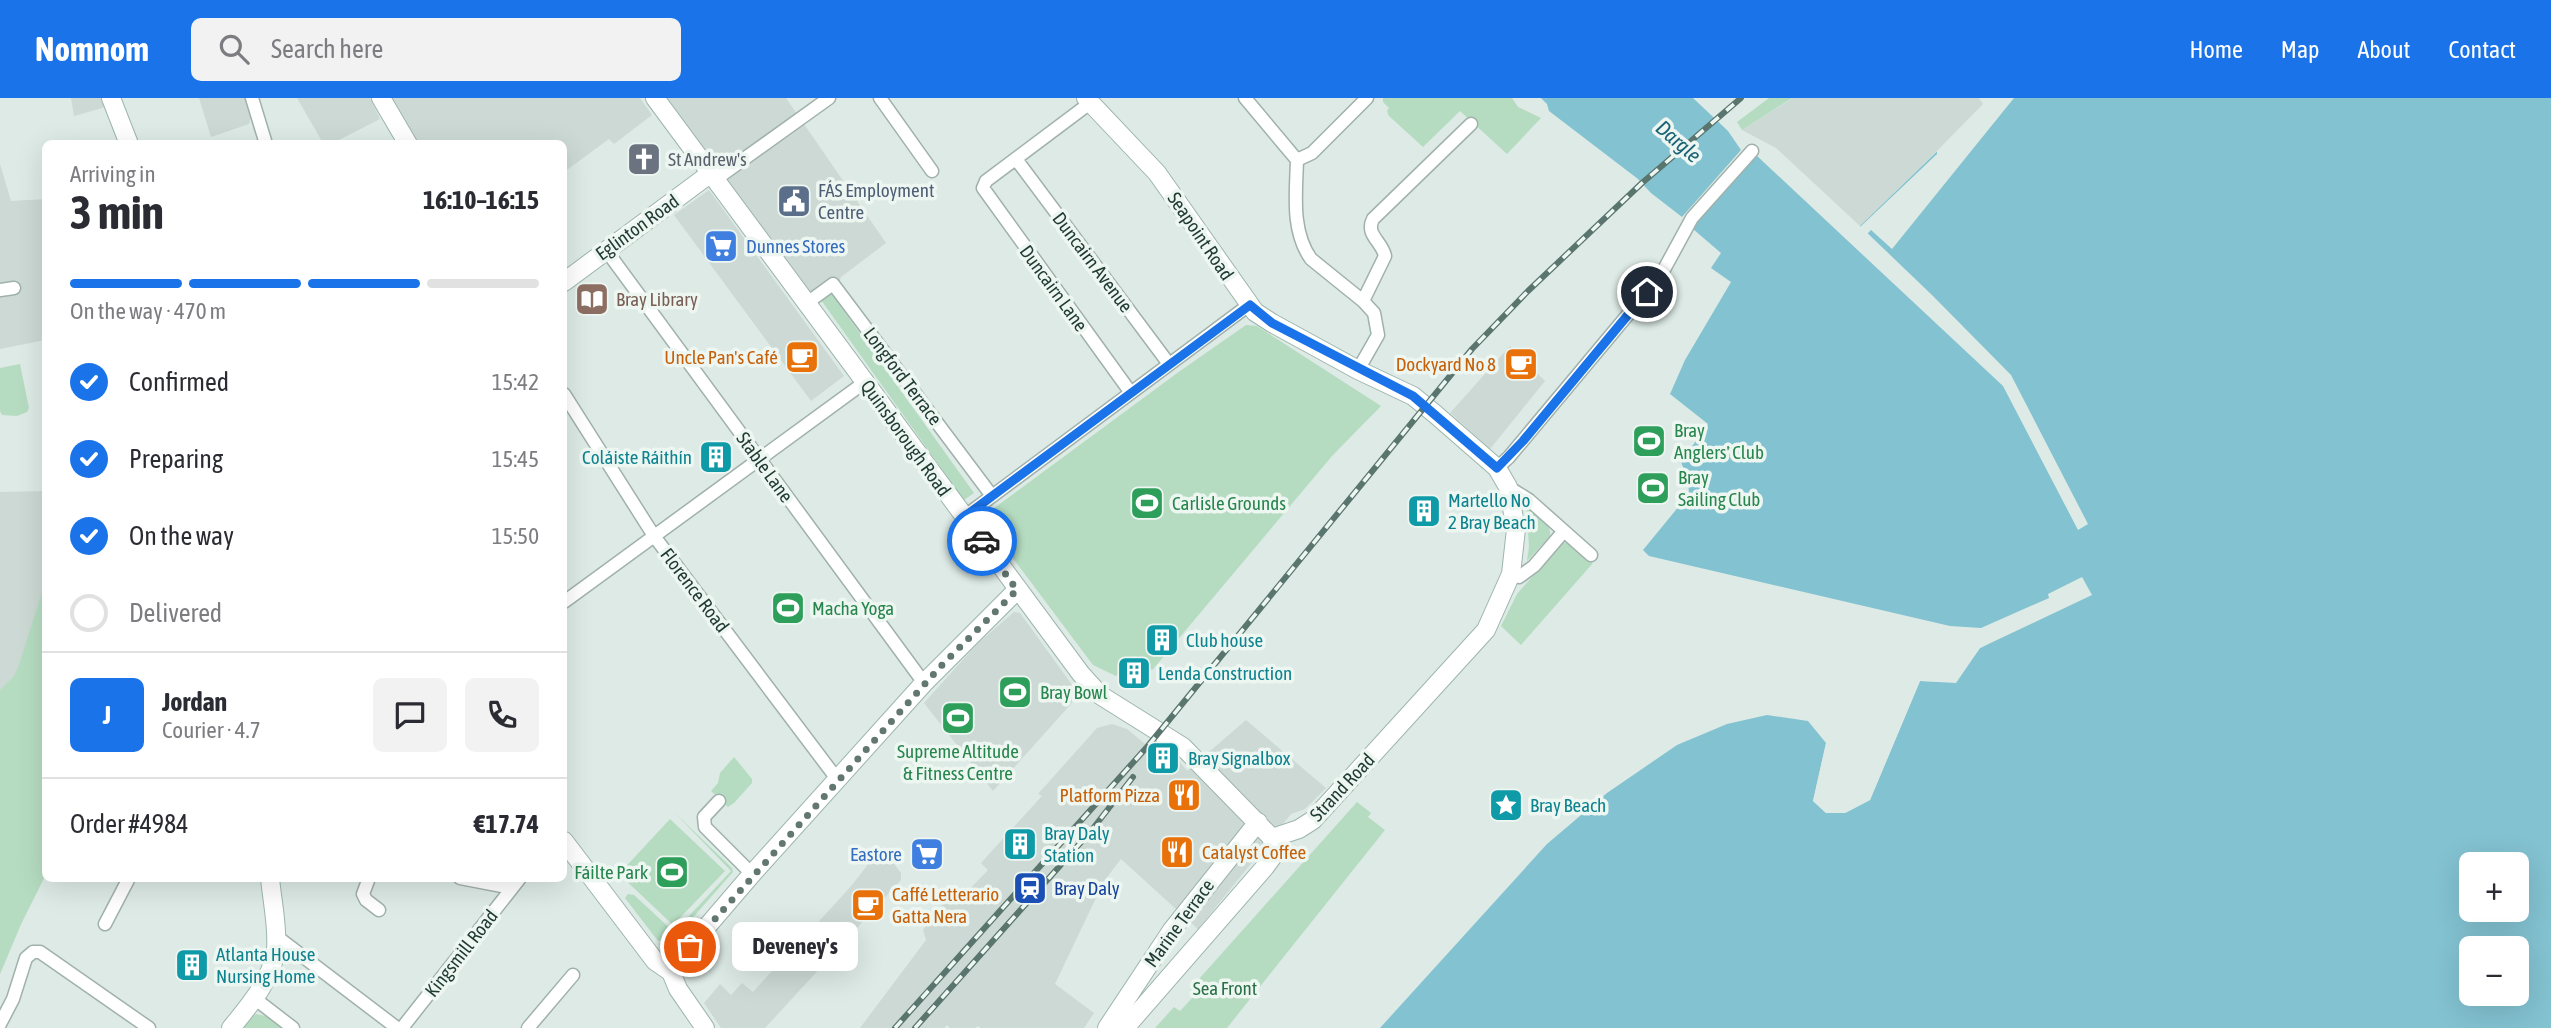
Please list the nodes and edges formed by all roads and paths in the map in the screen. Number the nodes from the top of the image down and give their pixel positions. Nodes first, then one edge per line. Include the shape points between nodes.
1 (111, 98) edge
2 (252, 98) edge
3 (381, 98) edge
4 (655, 98) edge
5 (829, 98) edge
6 (880, 98) edge
7 (1245, 98) edge
8 (1367, 98) edge
9 (1088, 100) edge
10 (1471, 124) dead end
11 (127, 140) edge
12 (265, 140) edge
13 (406, 140) edge
14 (1752, 152) dead end
15 (1016, 159) junction
16 (1297, 160) junction
17 (932, 171) dead end
18 (713, 176) junction
19 (606, 250) junction
20 (567, 280) edge
21 (14, 288) dead end
22 (0, 290) edge
23 (1363, 301) junction
24 (807, 303) junction
25 (1250, 305) junction
26 (1169, 365) junction
27 (1358, 370) junction
28 (865, 382) junction
29 (1130, 393) junction
30 (567, 399) edge
31 (759, 460) junction
32 (1497, 468) junction
33 (1508, 487) junction
34 (992, 496) junction
35 (964, 517) junction
36 (1564, 531) junction
37 (654, 536) junction
38 (1591, 555) dead end
39 (1511, 574) junction
40 (1017, 590) junction
41 (1502, 596) joint
42 (567, 600) edge
43 (925, 683) junction
44 (837, 779) junction
45 (719, 801) dead end
46 (1258, 822) junction
47 (1272, 838) junction
48 (567, 845) edge
49 (752, 874) junction
50 (127, 882) edge
51 (270, 882) edge
52 (368, 882) edge
53 (516, 883) edge
54 (379, 910) dead end
55 (105, 924) dead end
56 (276, 936) junction
57 (671, 972) junction
58 (573, 975) dead end
59 (1128, 995) junction
60 (254, 998) junction
61 (1146, 1003) junction
62 (0, 1024) edge
63 (698, 1025) edge
64 (149, 1028) edge
65 (231, 1028) edge
66 (293, 1028) edge
67 (400, 1028) edge
68 (528, 1028) edge
69 (1107, 1028) edge
70 (1125, 1028) edge

1 - 11 street
2 - 12 street
3 - 13 street
4 - 18 street, Quinsborough Road
5 - 18 street
6 - 17 street
7 - 16 street
8 - 16 street via 1312,153
9 - 15 street
9 - 25 street, Seapoint Road via 1157,173
10 - 23 street via 1373,219 1371,232 1385,256
14 - 32 street via 1692,218 1661,275
15 - 26 street, Duncairn Avenue
15 - 29 street, Duncairn Lane via 986,181 984,191
16 - 23 street via 1301,241 1311,259
18 - 19 street, Eglinton Road
18 - 24 street, Quinsborough Road
19 - 20 street, Eglinton Road
19 - 31 street, Stable Lane
21 - 22 street
23 - 27 street via 1374,313 1378,335
24 - 28 street, Quinsborough Road
24 - 34 street, Longford Terrace via 833,284
25 - 26 street
25 - 27 street, Seapoint Road via 1272,323
26 - 29 street
27 - 32 street, Seapoint Road via 1413,396
28 - 31 street
28 - 35 street, Quinsborough Road
29 - 34 street
30 - 37 street, Florence Road
31 - 37 street
31 - 43 street, Stable Lane
32 - 33 street, Seapoint Road
33 - 36 street
33 - 39 street, Seapoint Road via 1516,529
34 - 35 street
35 - 40 street, Quinsborough Road
36 - 38 street
36 - 39 street via 1528,572 1519,577
37 - 42 street
37 - 44 street, Florence Road
39 - 41 street, Seapoint Road
40 - 43 street
40 - 46 street, Quinsborough Road via 1100,695 1177,742
41 - 47 street, Strand Road via 1480,638 1321,812 1298,829
43 - 44 street
44 - 49 street
45 - 49 street via 704,817 705,827
46 - 47 street, Quinsborough Road
46 - 59 street, Marine Terrace via 1172,930
47 - 61 street via 1270,861
48 - 57 street via 655,961
49 - 57 street
50 - 55 street
51 - 56 street
52 - 54 street via 363,894
53 - 67 street, Kingsmill Road
56 - 60 street via 269,974
56 - 67 street
57 - 63 street
58 - 68 street
59 - 61 street
59 - 69 street, Marine Terrace
60 - 65 street
60 - 66 street
61 - 70 street
62 - 64 street via 26,958 40,951

